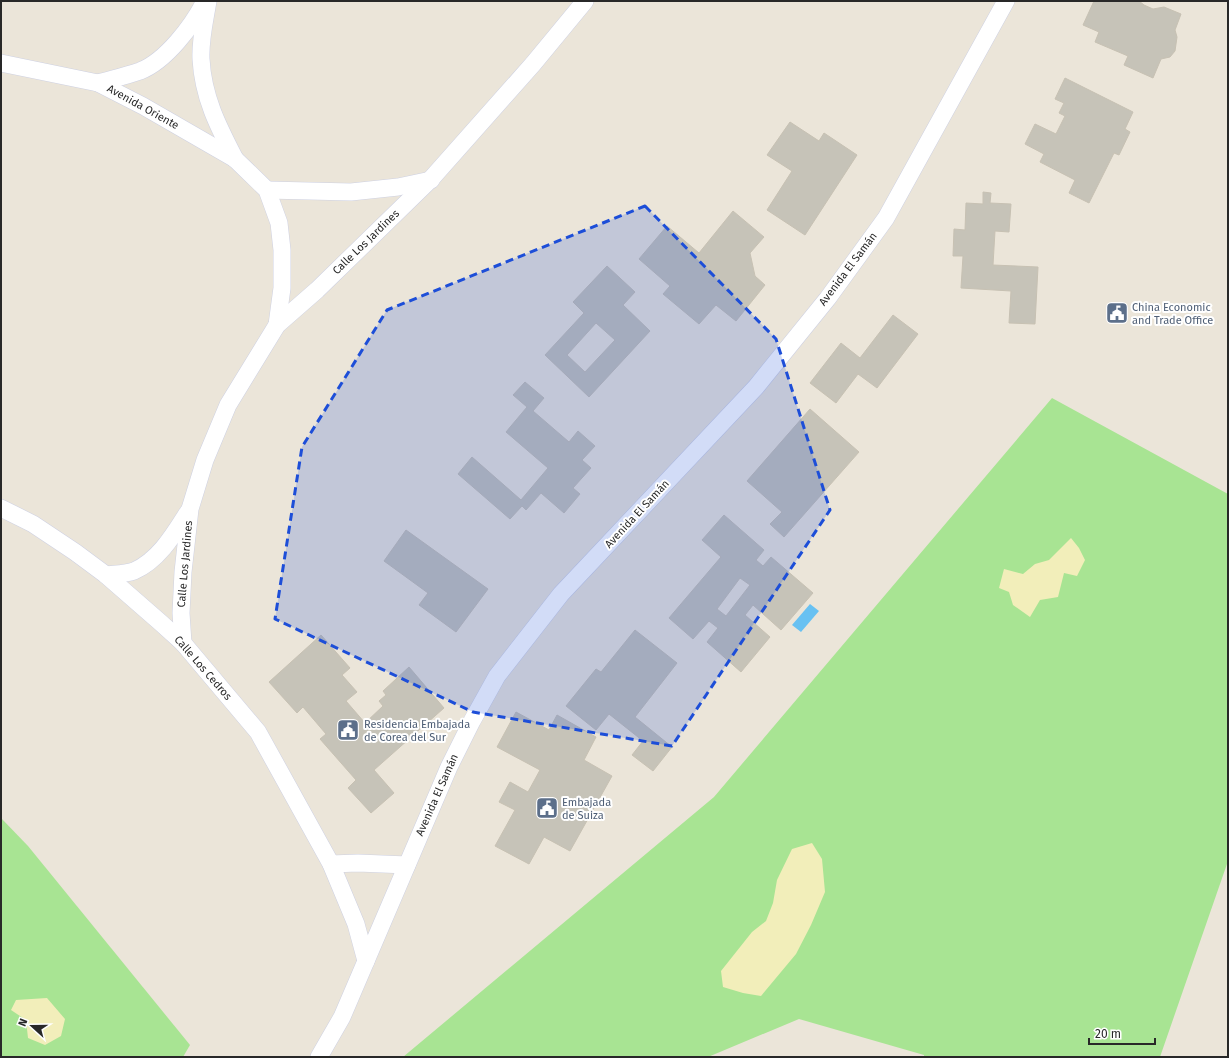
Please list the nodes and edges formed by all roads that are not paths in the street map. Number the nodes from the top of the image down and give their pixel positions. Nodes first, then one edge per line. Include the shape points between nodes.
1 (205, 1) edge
2 (208, 1) edge
3 (585, 1) edge
4 (1006, 1) edge
5 (1, 63) edge
6 (98, 83) junction
7 (234, 159) junction
8 (431, 180) junction
9 (267, 190) junction
10 (277, 325) junction
11 (1, 508) edge
12 (190, 509) junction
13 (106, 575) junction
14 (183, 643) junction
15 (331, 864) junction
16 (407, 865) junction
17 (366, 961) junction
18 (319, 1057) edge

1 - 6 street via 183,35 162,57 141,70
2 - 7 street via 202,38 204,79 208,101
3 - 8 street, Calle Los Jardines
4 - 16 street, Avenida El Samán via 886,218 828,298 756,387 561,594 497,676 449,767
5 - 6 street, Avenida Oriente
6 - 7 street, Avenida Oriente
7 - 9 street, Avenida Oriente
8 - 9 street via 398,187 351,192
8 - 10 street, Calle Los Jardines
9 - 10 street, Avenida Oriente via 279,223 282,250 282,288
10 - 12 street, Calle Los Jardines via 228,404 205,460
11 - 13 street, Calle Los Cedros via 33,524
12 - 13 street, Calle Los Jardines via 159,553 148,563 132,572
12 - 14 street, Calle Los Jardines via 183,572
13 - 14 street, Calle Los Cedros
14 - 15 street, Calle Los Cedros via 258,732
15 - 16 street
15 - 17 street, Calle Los Cedros via 356,924
16 - 17 street, Avenida El Samán
17 - 18 street, Avenida El Samán via 342,1017

